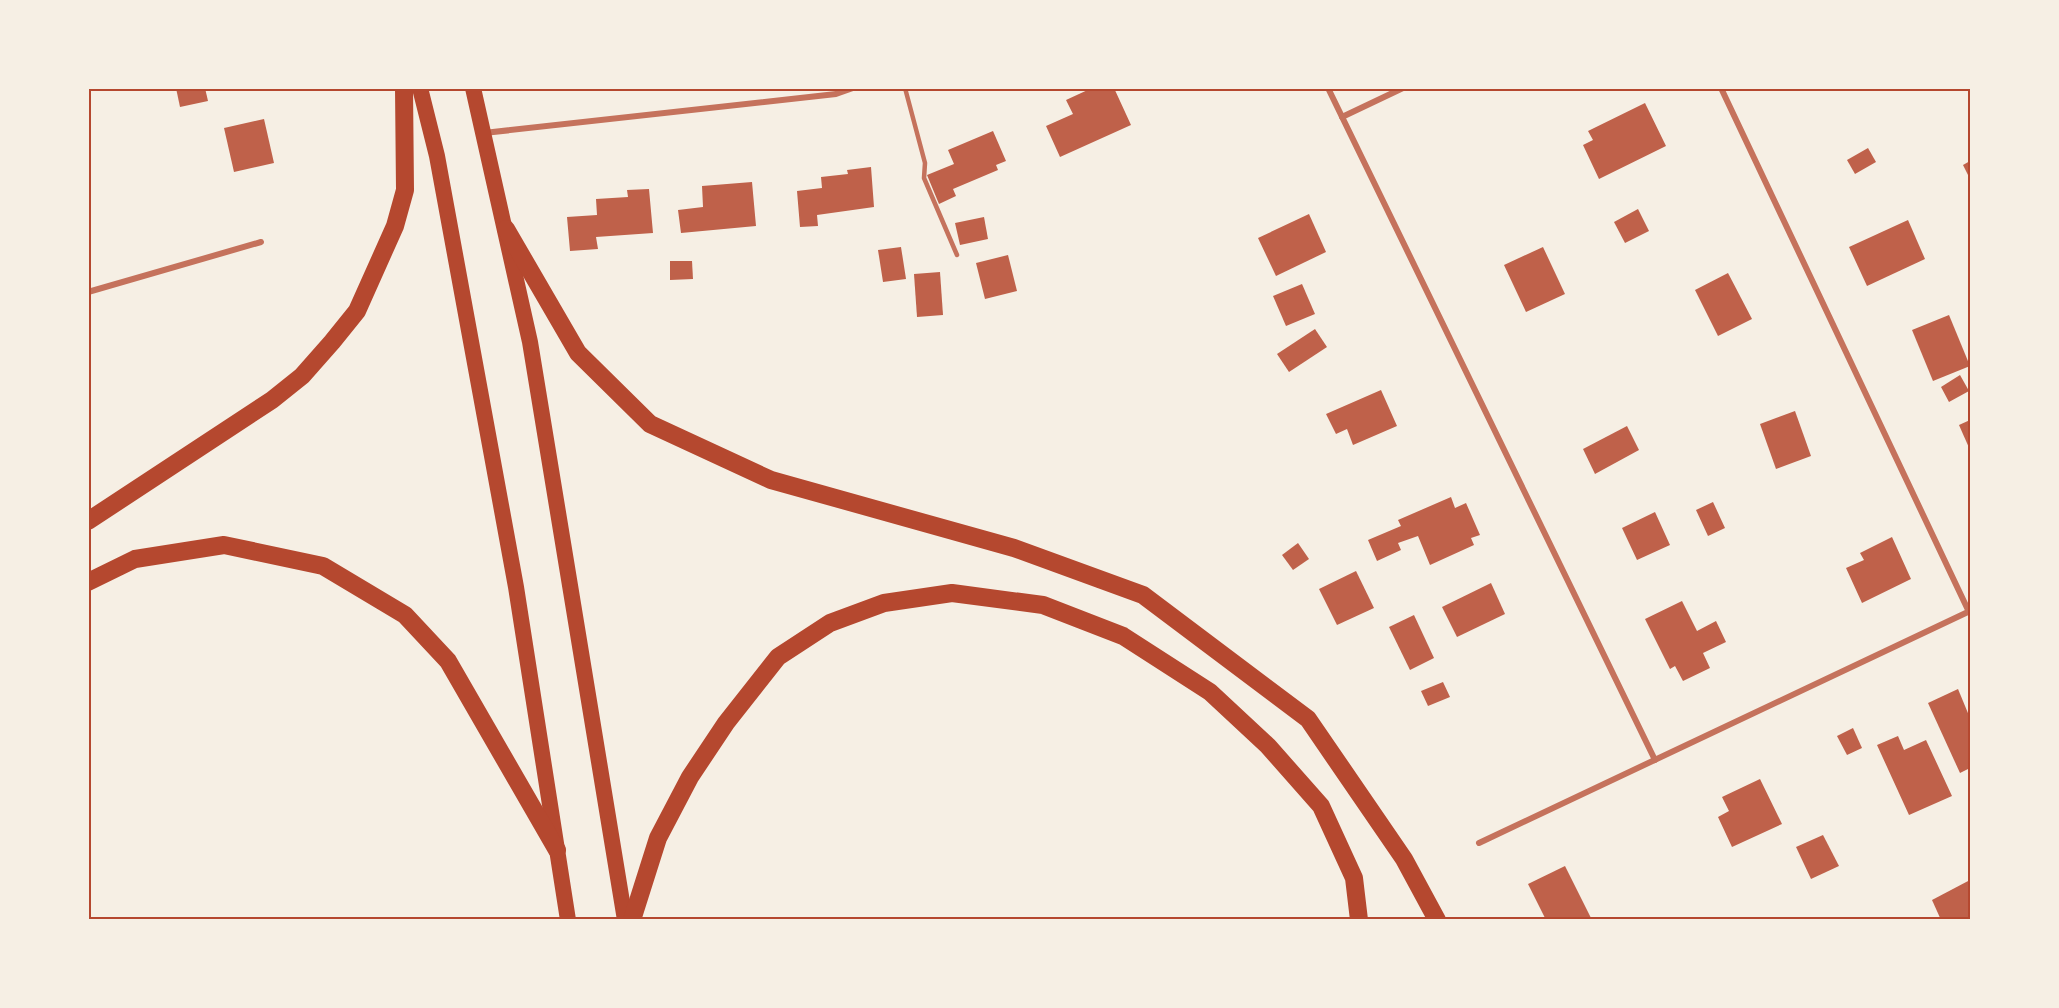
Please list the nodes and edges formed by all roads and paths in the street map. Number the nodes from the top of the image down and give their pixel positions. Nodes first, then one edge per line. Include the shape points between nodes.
1 (404, 88) edge
2 (420, 88) edge
3 (473, 88) edge
4 (853, 88) edge
5 (905, 88) edge
6 (1328, 88) edge
7 (1403, 88) edge
8 (1721, 88) edge
9 (1342, 117) junction
10 (484, 133) junction
11 (506, 229) junction
12 (261, 242) dead end
13 (957, 255) dead end
14 (88, 292) edge
15 (88, 521) edge
16 (88, 582) edge
17 (1970, 612) edge
18 (1655, 760) junction
19 (1479, 843) dead end
20 (556, 850) junction
21 (568, 920) edge
22 (625, 920) edge
23 (632, 920) edge
24 (1359, 920) edge
25 (1437, 920) edge

1 - 15 highway via 405,190 395,226 357,310 302,376 272,400
2 - 20 highway via 441,178 516,586
3 - 10 highway
4 - 10 street via 836,94
5 - 13 lane via 925,163 924,178
6 - 9 street
7 - 9 street
8 - 17 street
9 - 18 street
10 - 11 highway
11 - 22 highway via 530,342
11 - 25 highway via 578,353 650,424 771,480 1014,548 1143,595 1308,719 1404,859
12 - 14 street
16 - 20 highway via 135,558 224,545 323,566 405,615 448,661
17 - 18 street
18 - 19 street
20 - 21 highway
23 - 24 highway via 658,838 690,777 777,657 830,623 884,603 952,593 1043,605 1123,636 1210,692 1268,746 1322,806 1354,878

